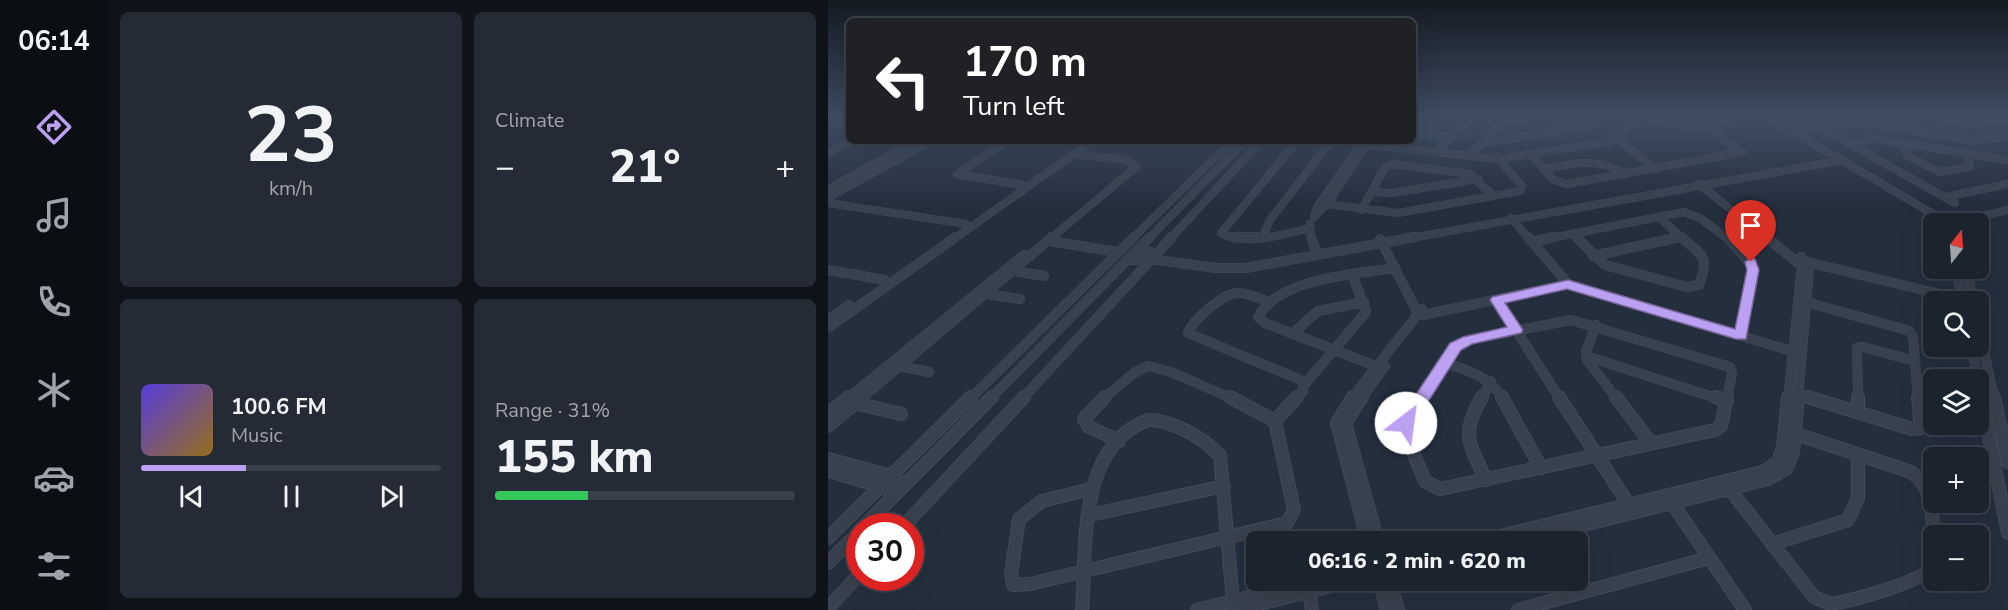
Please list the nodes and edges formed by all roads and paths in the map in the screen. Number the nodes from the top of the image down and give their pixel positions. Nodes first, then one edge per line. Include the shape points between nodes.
1 (910, 146) edge
2 (914, 146) edge
3 (999, 146) edge
4 (1077, 146) edge
5 (1084, 146) edge
6 (1227, 146) edge
7 (1240, 146) edge
8 (1255, 146) edge
9 (1292, 146) edge
10 (1327, 146) edge
11 (1361, 146) edge
12 (1362, 146) edge
13 (1397, 146) edge
14 (1400, 146) edge
15 (1441, 146) edge
16 (1478, 146) edge
17 (1567, 146) edge
18 (1574, 146) edge
19 (1627, 146) edge
20 (1738, 146) edge
21 (1816, 146) edge
22 (1855, 146) edge
23 (1904, 146) edge
24 (1917, 146) edge
25 (1437, 150) junction
26 (895, 153) junction
27 (1471, 154) junction
28 (1530, 154) junction
29 (906, 155) junction
30 (1967, 155) junction
31 (1071, 156) junction
32 (1497, 157) junction
33 (1838, 159) junction
34 (2004, 160) edge
35 (1544, 169) junction
36 (1655, 169) junction
37 (2008, 169) edge
38 (1625, 174) junction
39 (1478, 179) junction
40 (1702, 184) junction
41 (2008, 184) edge
42 (1022, 185) junction
43 (828, 189) edge
44 (1372, 192) junction
45 (1493, 196) junction
46 (828, 198) edge
47 (1092, 202) junction
48 (828, 203) edge
49 (1327, 204) junction
50 (828, 208) edge
51 (1361, 210) junction
52 (2008, 210) edge
53 (1925, 213) edge
54 (1932, 213) edge
55 (1989, 214) edge
56 (2008, 216) edge
57 (1314, 217) junction
58 (1514, 217) junction
59 (1659, 217) junction
60 (1989, 220) edge
61 (964, 226) junction
62 (1308, 229) junction
63 (1572, 234) junction
64 (1263, 236) junction
65 (1682, 237) junction
66 (1053, 238) junction
67 (1384, 241) junction
68 (1536, 243) junction
69 (1140, 248) junction
70 (1121, 250) junction
71 (1317, 253) junction
72 (1593, 256) junction
73 (1153, 257) junction
74 (1128, 260) junction
75 (1803, 264) junction
76 (1395, 268) junction
77 (828, 270) edge
78 (1014, 271) junction
79 (1044, 276) dead end
80 (1353, 276) junction
81 (885, 280) junction
82 (998, 280) junction
83 (1568, 282) junction
84 (1923, 292) edge
85 (987, 294) junction
86 (1020, 299) dead end
87 (1497, 300) junction
88 (1270, 302) junction
89 (1364, 302) junction
90 (1806, 302) junction
91 (1423, 312) junction
92 (828, 320) edge
93 (1596, 325) junction
94 (828, 328) edge
95 (1516, 330) junction
96 (1292, 334) junction
97 (1741, 334) junction
98 (1335, 350) junction
99 (1798, 350) junction
100 (1586, 356) junction
101 (1984, 357) edge
102 (1915, 361) junction
103 (1445, 362) junction
104 (899, 366) junction
105 (1380, 368) junction
106 (929, 372) dead end
107 (1491, 381) junction
108 (1305, 384) junction
109 (1798, 394) junction
110 (1727, 401) junction
111 (855, 404) junction
112 (1858, 412) junction
113 (828, 414) edge
114 (901, 414) dead end
115 (1275, 421) junction
116 (828, 426) edge
117 (1989, 426) edge
118 (1790, 432) junction
119 (1119, 441) junction
120 (1651, 443) junction
121 (1597, 455) junction
122 (1858, 455) junction
123 (828, 459) edge
124 (2008, 462) edge
125 (1541, 468) junction
126 (828, 471) edge
127 (891, 476) junction
128 (1486, 480) junction
129 (2003, 484) edge
130 (1727, 485) junction
131 (880, 486) junction
132 (1224, 486) junction
133 (1091, 489) junction
134 (900, 490) junction
135 (1672, 503) junction
136 (1629, 505) junction
137 (877, 513) edge
138 (916, 513) edge
139 (1090, 515) junction
140 (1931, 525) edge
141 (1365, 531) edge
142 (1375, 531) edge
143 (1521, 531) edge
144 (1559, 531) edge
145 (2008, 533) edge
146 (828, 538) edge
147 (1228, 538) junction
148 (1772, 544) junction
149 (846, 545) edge
150 (1709, 558) junction
151 (828, 563) edge
152 (1085, 572) junction
153 (1923, 575) edge
154 (846, 589) edge
155 (1292, 591) edge
156 (1313, 591) edge
157 (1382, 591) edge
158 (1392, 591) edge
159 (1234, 605) edge
160 (828, 608) edge
161 (1082, 610) edge
162 (1197, 610) edge
163 (1312, 610) edge
164 (1387, 610) edge
165 (1398, 610) edge
166 (1518, 610) edge
167 (1745, 610) edge

1 - 26 street
2 - 29 street
3 - 42 street via 957,174
4 - 42 street
5 - 31 street
6 - 70 street
7 - 69 street
8 - 73 street
9 - 64 street via 1221,231 1233,239
10 - 64 street via 1270,220
11 - 57 street via 1317,207
12 - 49 street
13 - 32 street
14 - 25 street
15 - 25 street
16 - 27 street
17 - 32 street
18 - 28 street
19 - 36 street
20 - 36 street via 1742,152
21 - 33 street
22 - 41 street via 1955,203 1950,196
23 - 30 street via 1908,156 1940,172 1970,166
24 - 30 street
25 - 27 street
26 - 29 street
26 - 43 street
27 - 32 street
28 - 32 street
28 - 35 street
29 - 46 street
30 - 34 street
31 - 47 street via 1135,164 1133,171
31 - 94 street
32 - 45 street via 1523,188
33 - 40 street
33 - 53 street
33 - 54 street
34 - 37 street
35 - 38 street via 1603,161
35 - 38 street via 1556,182 1564,184
36 - 38 street
39 - 44 street via 1392,193
39 - 44 street via 1464,172 1393,164 1385,168
39 - 45 street
40 - 58 street
40 - 75 street
42 - 61 street
44 - 51 street
45 - 51 street via 1398,213
47 - 66 street
47 - 82 street
48 - 61 street
49 - 51 street
49 - 57 street
50 - 61 street
52 - 55 street
56 - 60 street
57 - 62 street
58 - 67 street
58 - 68 street
59 - 63 street
59 - 65 street
59 - 97 street via 1696,214 1751,262 1753,270
61 - 81 street
62 - 64 street
62 - 71 street
63 - 68 street
63 - 72 street
65 - 72 street
65 - 72 street via 1706,263 1702,282 1694,287 1605,265
66 - 70 street
66 - 78 street
67 - 71 street
67 - 76 street
67 - 91 street
68 - 83 street
69 - 73 street
69 - 74 street
70 - 127 street
71 - 73 street via 1239,269
73 - 74 street
73 - 138 street
74 - 134 street
75 - 84 street
75 - 90 street
75 - 99 street
76 - 80 street
76 - 91 street
77 - 81 street
78 - 79 street
78 - 82 street
80 - 88 street via 1295,287
80 - 89 street
81 - 92 street
82 - 85 street
82 - 113 street
83 - 87 street
83 - 91 street
83 - 97 street
85 - 86 street
85 - 104 street
87 - 91 street
87 - 95 street
88 - 96 street via 1258,312 1260,321
88 - 108 street via 1240,293 1229,295 1191,324 1188,333
89 - 96 street via 1318,311
89 - 98 street via 1363,316
90 - 99 street
90 - 102 street via 1906,328 1912,334
91 - 105 street
93 - 95 street via 1564,320
93 - 100 street
93 - 110 street via 1730,367
95 - 103 street via 1461,343
95 - 121 street
96 - 98 street
97 - 99 street
98 - 105 street
98 - 108 street
99 - 109 street
99 - 118 street
100 - 110 street
100 - 120 street
101 - 124 street
102 - 112 street via 1857,348
102 - 112 street via 1920,430
103 - 107 street
103 - 128 street via 1408,415 1407,438 1422,475 1432,486 1449,489
104 - 106 street
104 - 111 street
105 - 141 street via 1344,408 1337,423
105 - 142 street via 1345,423
107 - 125 street
107 - 128 street via 1469,418 1466,434
108 - 115 street
109 - 112 street
109 - 118 street
110 - 120 street via 1724,420 1715,430
111 - 114 street
111 - 116 street
115 - 119 street via 1265,413 1149,366 1139,369 1084,419 1089,427
115 - 147 street via 1294,510 1292,517 1279,526
117 - 129 street
118 - 122 street
118 - 130 street via 1782,455 1771,468
119 - 132 street via 1142,422 1159,421 1216,449
119 - 133 street via 1102,459
120 - 121 street
121 - 125 street
121 - 136 street
122 - 140 street via 1923,479
122 - 148 street via 1858,502 1848,520
123 - 127 street
125 - 128 street
126 - 131 street
127 - 131 street
127 - 134 street
129 - 145 street
130 - 135 street
130 - 136 street
130 - 148 street
131 - 134 street
131 - 146 street
132 - 139 street
132 - 147 street
133 - 139 street
133 - 152 street via 1049,499 1024,513 1019,519 1010,581 1022,586
134 - 137 street
135 - 144 street
135 - 150 street
136 - 143 street
139 - 152 street
147 - 152 street
147 - 159 street
148 - 153 street via 1814,597 1830,604
149 - 151 street
150 - 166 street
150 - 167 street
152 - 161 street
154 - 160 street
155 - 159 street
156 - 163 street
157 - 164 street
158 - 165 street
159 - 162 street

